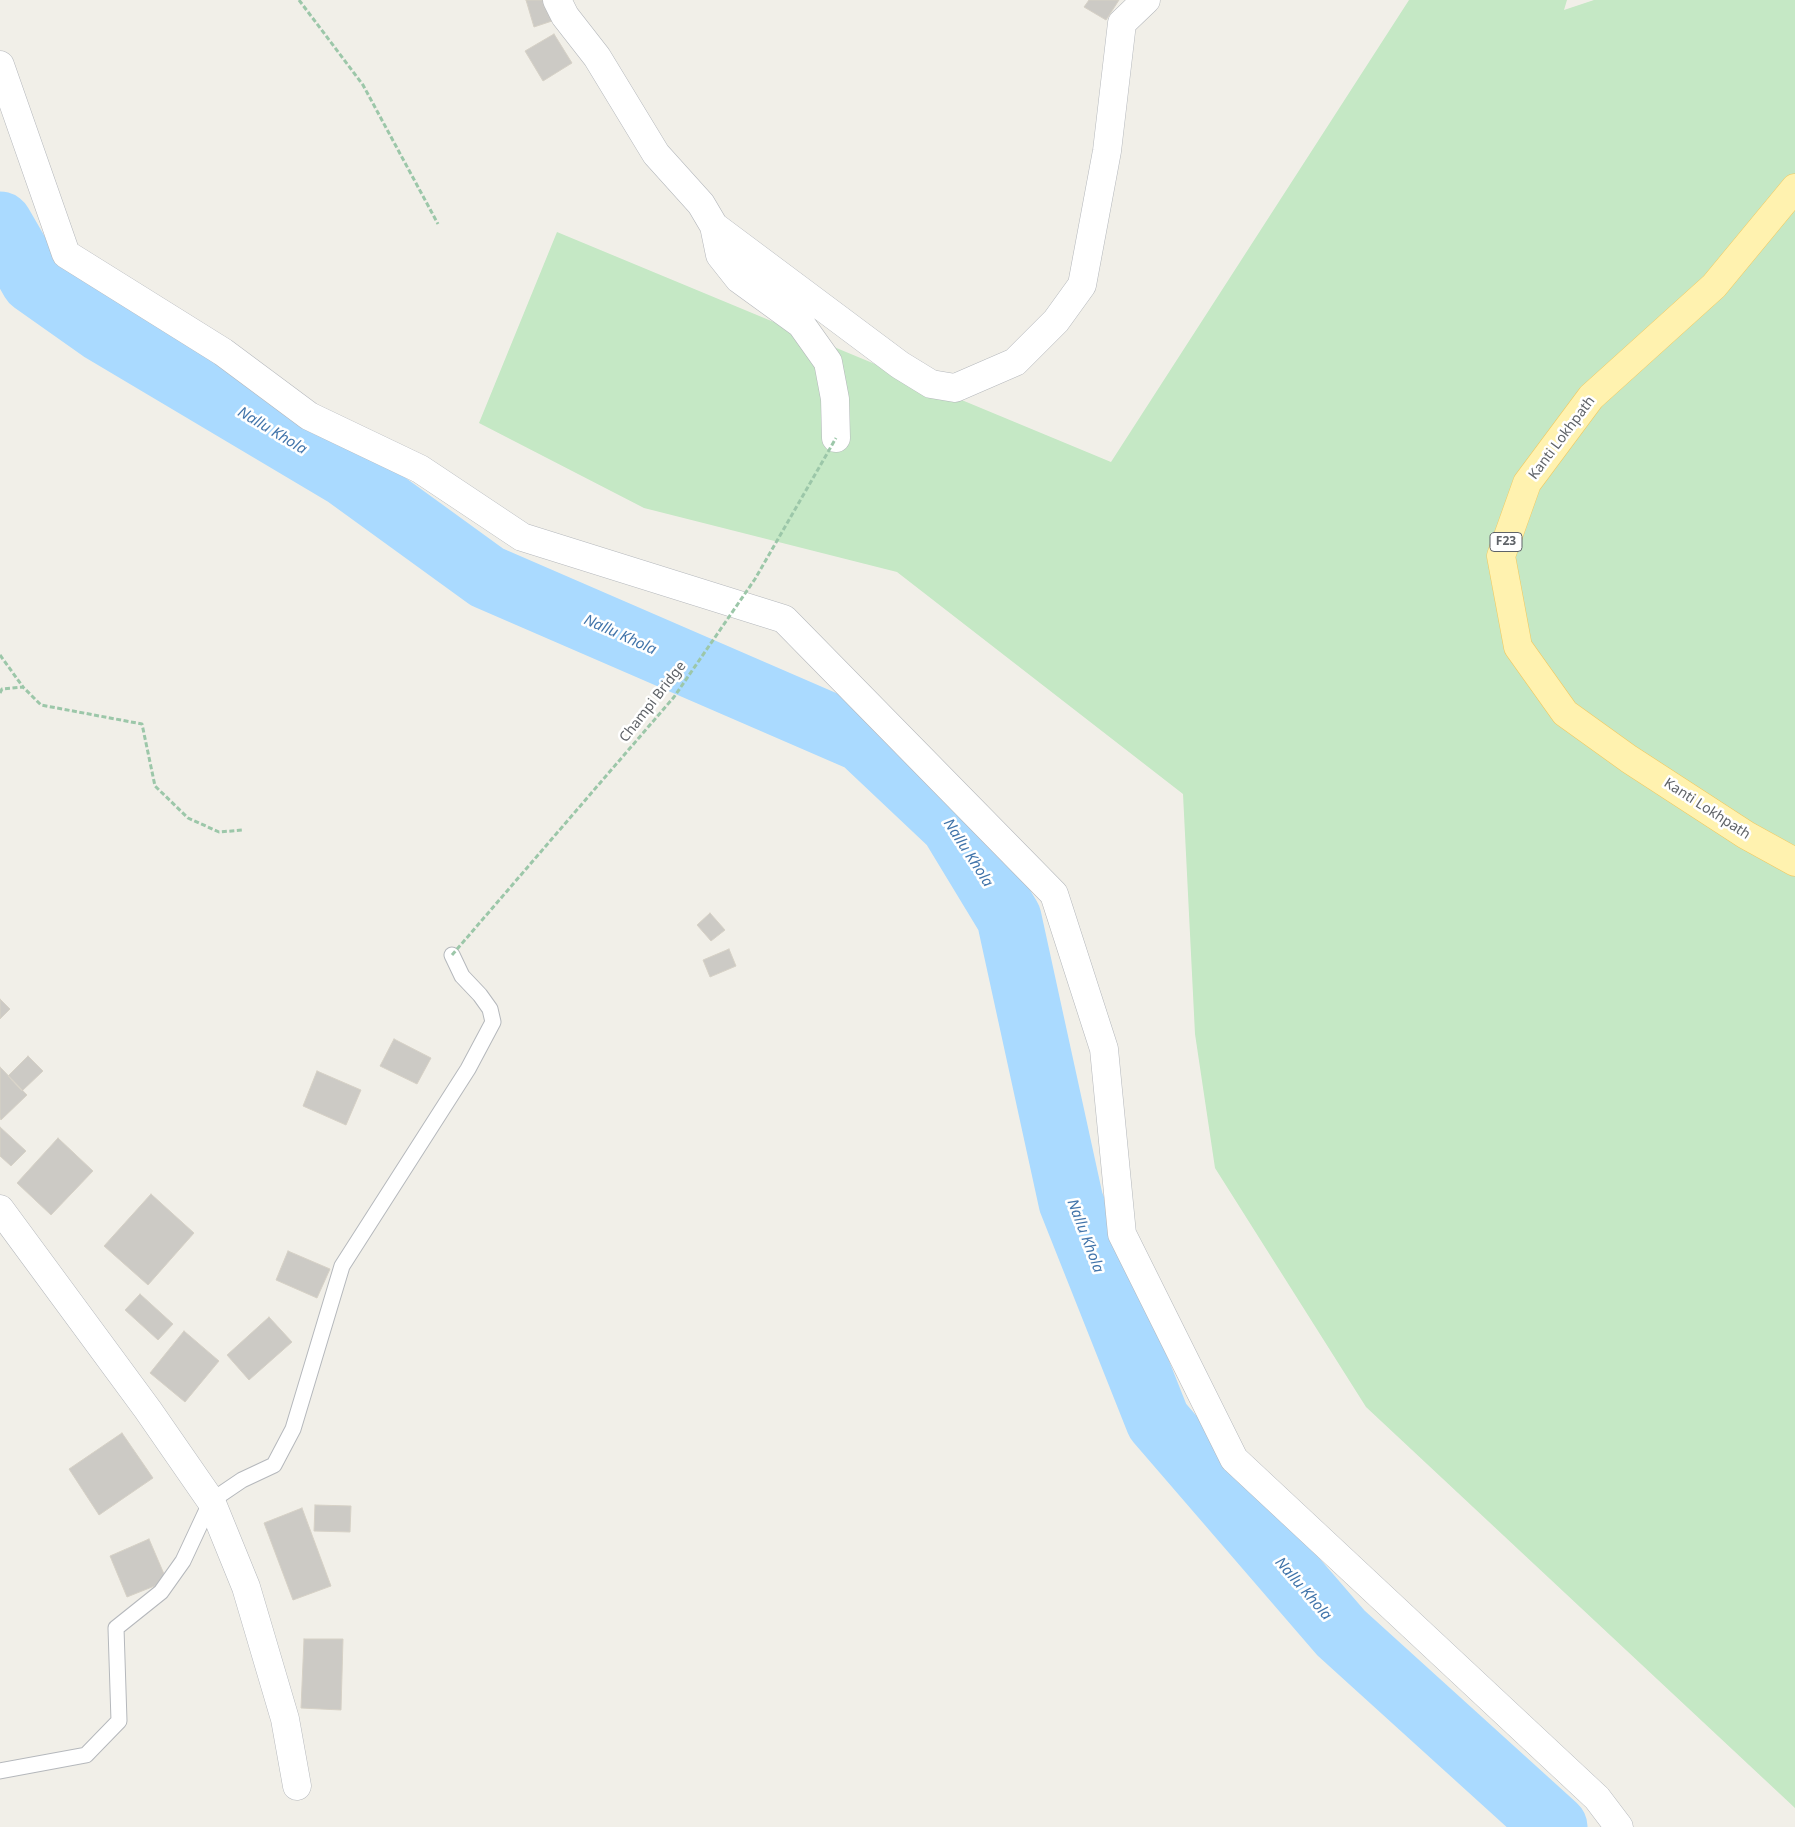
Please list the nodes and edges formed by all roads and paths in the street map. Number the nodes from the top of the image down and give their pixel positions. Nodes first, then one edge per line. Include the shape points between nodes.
1 (299, 0) edge
2 (557, 0) edge
3 (1146, 0) edge
4 (0, 65) edge
5 (1795, 188) edge
6 (438, 224) dead end
7 (714, 226) junction
8 (836, 438) joint
9 (0, 654) edge
10 (23, 687) junction
11 (0, 693) edge
12 (243, 830) dead end
13 (1795, 862) edge
14 (452, 954) joint
15 (0, 1209) edge
16 (211, 1501) junction
17 (0, 1772) edge
18 (297, 1786) dead end
19 (1619, 1827) edge

1 - 6 path via 363,85
2 - 7 street via 565,16 597,57 656,154 701,204
3 - 7 street via 1122,23 1108,151 1082,285 1056,321 1015,362 955,388 931,384 900,365
4 - 19 street via 66,254 223,352 309,416 420,468 522,537 784,619 1054,894 1104,1049 1122,1234 1234,1459 1597,1798
5 - 13 main road, Kanti Lokhpath / F23 via 1714,286 1591,397 1527,483 1502,556 1518,647 1565,713 1729,824
7 - 8 street via 720,255 739,279 801,324 828,362 835,399
8 - 14 path, Champi Bridge, bridge via 755,579 674,697
9 - 10 path
10 - 11 path via 2,689
10 - 12 path via 41,705 142,724 155,786 188,818 219,832
14 - 16 lane via 462,976 490,1009 493,1022 468,1069 342,1266 294,1429 274,1465 242,1480
15 - 16 street
16 - 17 lane via 183,1561 161,1592 116,1628 119,1721 86,1755
16 - 18 street via 246,1587 285,1719

